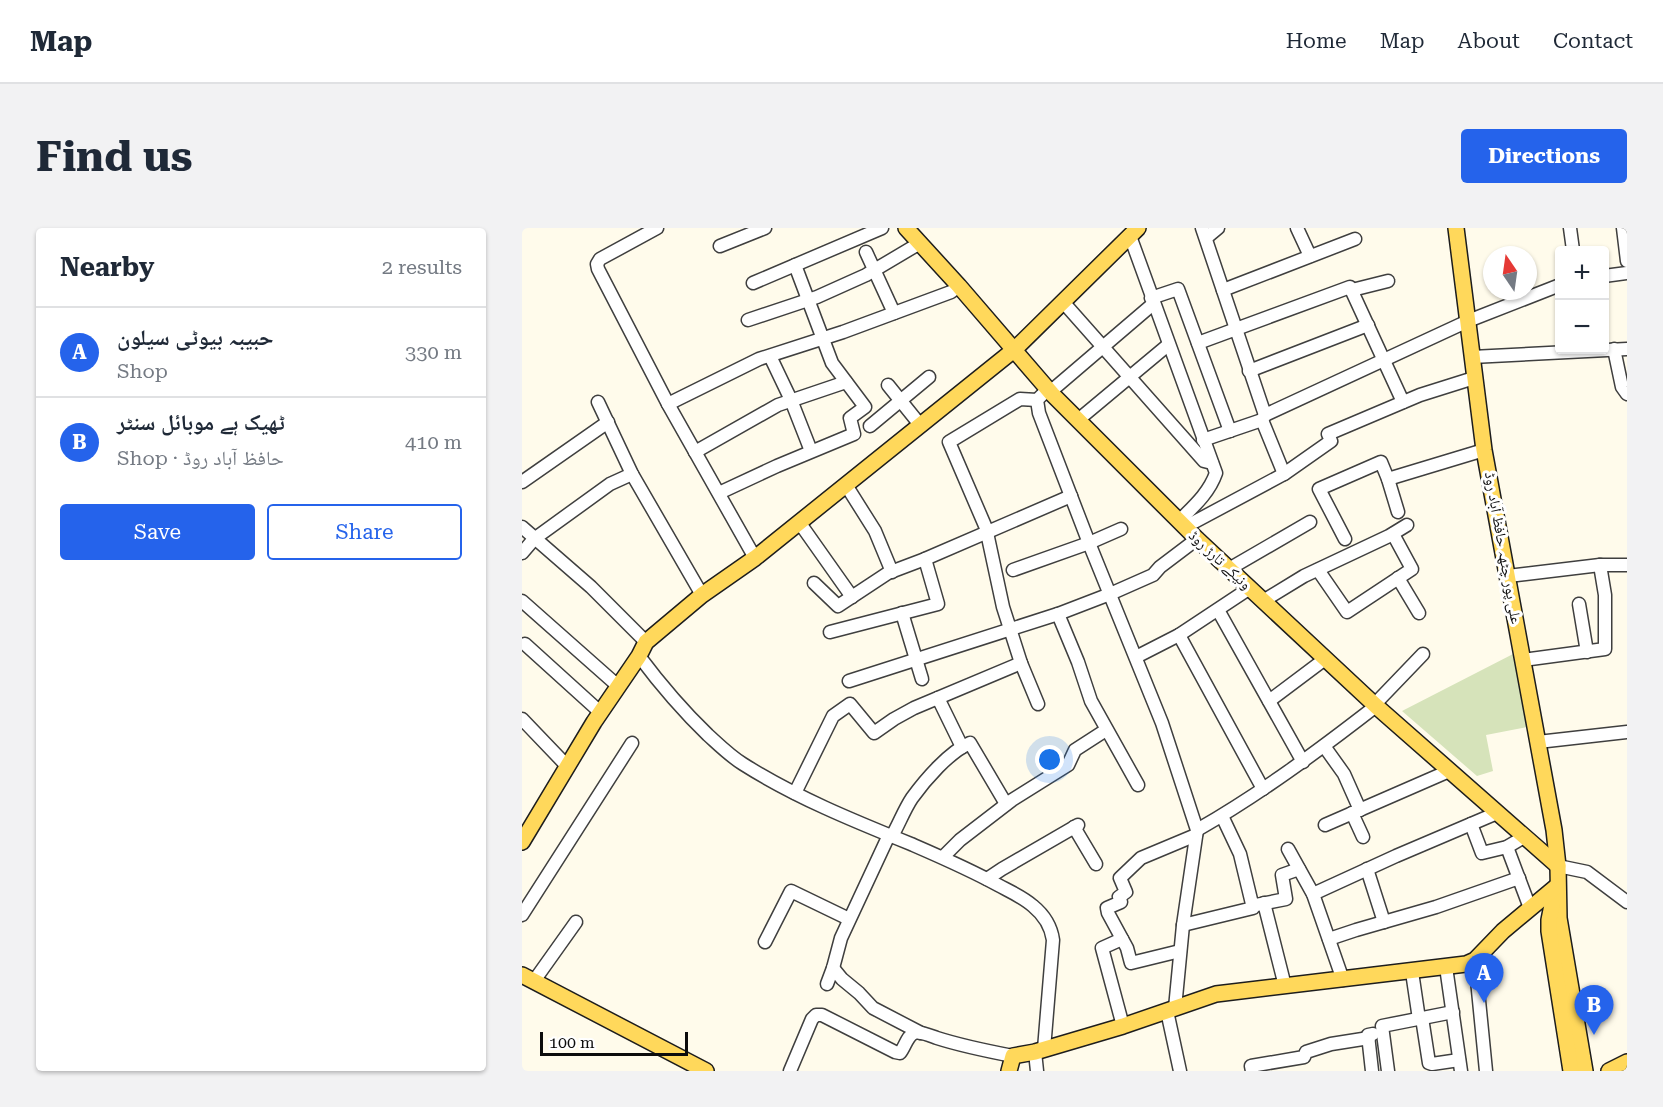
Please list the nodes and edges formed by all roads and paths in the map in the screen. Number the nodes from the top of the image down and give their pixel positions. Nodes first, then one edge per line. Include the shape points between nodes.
1 (657, 228) edge
2 (765, 228) edge
3 (882, 228) edge
4 (906, 228) edge
5 (1218, 228) edge
6 (1297, 228) edge
7 (1456, 228) edge
8 (1570, 228) edge
9 (1623, 228) edge
10 (1133, 231) edge
11 (1204, 233) edge
12 (1355, 239) dead end
13 (920, 243) junction
14 (720, 246) dead end
15 (1572, 246) edge
16 (866, 252) dead end
17 (1310, 256) junction
18 (1627, 261) edge
19 (795, 265) junction
20 (874, 270) junction
21 (1627, 273) edge
22 (1609, 275) edge
23 (1388, 281) dead end
24 (753, 282) dead end
25 (959, 286) junction
26 (1555, 287) edge
27 (1223, 290) junction
28 (1352, 290) junction
29 (808, 300) junction
30 (1152, 301) junction
31 (1064, 303) junction
32 (894, 313) junction
33 (748, 320) dead end
34 (1468, 321) junction
35 (1368, 325) junction
36 (1236, 329) junction
37 (824, 338) junction
38 (1198, 343) junction
39 (1168, 345) junction
40 (1102, 346) junction
41 (1627, 348) edge
42 (1015, 349) junction
43 (1614, 349) junction
44 (770, 356) junction
45 (1472, 357) junction
46 (1385, 360) junction
47 (1250, 371) junction
48 (929, 377) dead end
49 (1131, 378) junction
50 (1474, 378) junction
51 (846, 382) junction
52 (888, 385) dead end
53 (1045, 394) junction
54 (1627, 394) edge
55 (791, 400) junction
56 (901, 401) junction
57 (598, 402) dead end
58 (1403, 402) junction
59 (668, 404) junction
60 (1263, 418) junction
61 (1078, 420) junction
62 (608, 422) junction
63 (870, 426) dead end
64 (921, 426) junction
65 (1230, 431) junction
66 (1203, 440) junction
67 (1484, 450) junction
68 (811, 451) junction
69 (695, 452) junction
70 (1212, 463) junction
71 (632, 474) junction
72 (1284, 474) junction
73 (1388, 479) junction
74 (522, 482) edge
75 (846, 485) junction
76 (718, 493) junction
77 (1071, 496) junction
78 (1398, 512) dead end
79 (799, 522) junction
80 (1310, 522) dead end
81 (1182, 524) junction
82 (1407, 525) dead end
83 (522, 527) edge
84 (1121, 529) dead end
85 (987, 533) junction
86 (1393, 534) junction
87 (534, 539) junction
88 (1197, 539) junction
89 (1345, 539) dead end
90 (1089, 543) junction
91 (522, 553) edge
92 (755, 558) junction
93 (925, 559) junction
94 (1600, 565) junction
95 (1627, 565) edge
96 (1229, 569) junction
97 (1013, 570) dead end
98 (1318, 570) junction
99 (892, 572) junction
100 (1508, 576) junction
101 (1398, 578) junction
102 (814, 583) dead end
103 (1250, 588) junction
104 (1110, 594) junction
105 (702, 595) junction
106 (852, 597) junction
107 (522, 601) edge
108 (1263, 601) junction
109 (1579, 604) dead end
110 (1218, 610) junction
111 (902, 613) junction
112 (1419, 613) dead end
113 (1058, 614) junction
114 (1010, 630) junction
115 (830, 632) dead end
116 (1179, 635) junction
117 (646, 642) junction
118 (525, 644) dead end
119 (1587, 652) junction
120 (1423, 654) dead end
121 (639, 656) junction
122 (1136, 657) junction
123 (914, 659) junction
124 (1325, 659) junction
125 (1523, 660) junction
126 (1021, 663) junction
127 (922, 679) dead end
128 (849, 681) dead end
129 (618, 686) junction
130 (938, 698) junction
131 (1269, 701) junction
132 (1038, 704) dead end
133 (1375, 705) junction
134 (600, 712) junction
135 (522, 719) edge
136 (1107, 730) junction
137 (1627, 732) edge
138 (1538, 742) junction
139 (632, 743) dead end
140 (1324, 746) junction
141 (962, 747) junction
142 (1303, 762) junction
143 (567, 766) junction
144 (1449, 771) junction
145 (1138, 785) dead end
146 (1263, 789) junction
147 (795, 792) junction
148 (1006, 804) junction
149 (1356, 812) junction
150 (1497, 813) junction
151 (1222, 816) junction
152 (526, 824) edge
153 (1471, 824) junction
154 (1325, 825) dead end
155 (1197, 833) junction
156 (891, 836) junction
157 (1363, 837) dead end
158 (1524, 837) junction
159 (522, 842) edge
160 (1507, 847) junction
161 (1288, 849) dead end
162 (943, 857) junction
163 (1096, 864) dead end
164 (1558, 866) junction
165 (1299, 869) junction
166 (1367, 869) junction
167 (1519, 878) junction
168 (987, 879) junction
169 (1557, 886) junction
170 (1312, 894) junction
171 (1627, 902) edge
172 (1258, 905) junction
173 (1527, 912) junction
174 (522, 915) edge
175 (849, 919) junction
176 (576, 922) dead end
177 (1384, 922) junction
178 (1183, 925) junction
179 (1549, 931) junction
180 (1122, 939) junction
181 (1329, 939) junction
182 (765, 942) dead end
183 (1180, 951) junction
184 (1475, 960) junction
185 (1446, 967) junction
186 (833, 968) junction
187 (1412, 972) junction
188 (528, 978) edge
189 (1343, 980) junction
190 (827, 984) dead end
191 (1285, 986) junction
192 (1171, 1009) junction
193 (1453, 1012) junction
194 (1421, 1018) junction
195 (1123, 1026) junction
196 (921, 1033) junction
197 (1383, 1033) junction
198 (1369, 1038) junction
199 (1039, 1050) junction
200 (1013, 1056) junction
201 (1627, 1062) edge
202 (1287, 1066) edge
203 (1460, 1066) edge
204 (706, 1071) edge
205 (790, 1071) edge
206 (1009, 1071) edge
207 (1036, 1071) edge
208 (1180, 1071) edge
209 (1252, 1071) edge
210 (1372, 1071) edge
211 (1388, 1071) edge
212 (1486, 1071) edge
213 (1571, 1071) edge
214 (1585, 1071) edge
215 (1609, 1071) edge

1 - 59 street via 597,264
2 - 14 street
3 - 19 street
4 - 13 main road, ونیکے تارڑ روڈ
5 - 11 street
6 - 17 street
7 - 34 main road, علی پور چٹھہ حافظ آباد روڈ
8 - 15 street
9 - 18 street
10 - 30 street
10 - 31 main road
11 - 27 street
12 - 17 street
13 - 20 street
13 - 25 main road, ونیکے تارڑ روڈ
16 - 20 street
17 - 27 street
19 - 24 street
19 - 29 street
20 - 29 street
20 - 32 street
21 - 22 street
23 - 28 street
25 - 32 street
25 - 42 main road, ونیکے تارڑ روڈ
26 - 34 street
27 - 36 street
28 - 35 street
28 - 36 street via 1350,287
29 - 33 street
29 - 37 street
30 - 38 street via 1178,289
30 - 39 street
30 - 40 street
31 - 40 street
31 - 42 main road
32 - 37 street
34 - 45 main road, علی پور چٹھہ حافظ آباد روڈ
34 - 46 street
35 - 46 street
35 - 47 street
36 - 38 street
36 - 47 street
37 - 44 street
37 - 51 street via 832,363
38 - 65 street
39 - 49 street
39 - 66 street
40 - 49 street
40 - 53 street
41 - 43 street
42 - 53 main road, ونیکے تارڑ روڈ
42 - 64 main road
43 - 45 street
43 - 54 street
44 - 55 street
44 - 59 street
45 - 50 main road, علی پور چٹھہ حافظ آباد روڈ
46 - 58 street
46 - 60 street
47 - 60 street
48 - 56 street
49 - 61 street
49 - 70 street via 1204,460
50 - 58 street
50 - 67 main road, علی پور چٹھہ حافظ آباد روڈ
51 - 55 street
51 - 68 street via 865,407 849,418 854,434
52 - 56 street
53 - 61 main road, ونیکے تارڑ روڈ
53 - 77 street via 1039,412
53 - 85 street via 1020,399 949,442
55 - 68 street
55 - 69 street
56 - 63 street
56 - 64 street
57 - 62 street
58 - 72 street via 1328,434 1331,441
59 - 69 street
60 - 65 street
60 - 72 street
61 - 81 main road, ونیکے تارڑ روڈ
62 - 71 street
62 - 74 street
64 - 75 main road
65 - 66 street
66 - 70 street
67 - 73 street
67 - 100 main road, علی پور چٹھہ حافظ آباد روڈ
68 - 76 street
69 - 76 street
70 - 81 street via 1216,473 1213,482
71 - 87 street via 610,484
71 - 105 street
72 - 81 street
73 - 78 street
73 - 89 street via 1381,462 1319,489
75 - 79 main road
75 - 99 street via 875,531
76 - 92 street
77 - 85 street
77 - 90 street
79 - 92 main road
79 - 106 street
80 - 96 street
81 - 88 main road, ونیکے تارڑ روڈ
82 - 86 street
83 - 87 street
84 - 90 street
85 - 93 street
85 - 114 street
86 - 98 street
86 - 101 street via 1412,569
87 - 91 street
87 - 117 street via 591,587
88 - 96 main road, ونیکے تارڑ روڈ
88 - 104 street via 1154,575
90 - 97 street
90 - 104 street
92 - 105 main road
93 - 99 street
93 - 111 street via 938,604
94 - 95 street
94 - 100 street
94 - 119 street via 1606,646
96 - 103 main road, ونیکے تارڑ روڈ
98 - 101 street via 1347,612
98 - 108 street
99 - 106 street
100 - 125 main road, علی پور چٹھہ حافظ آباد روڈ
101 - 112 street
102 - 106 street via 838,606
103 - 108 main road, ونیکے تارڑ روڈ
103 - 110 street
104 - 113 street
104 - 122 street
105 - 117 main road
107 - 129 street
108 - 124 main road, ونیکے تارڑ روڈ
109 - 119 street
110 - 116 street
110 - 131 street
111 - 115 street
111 - 123 street
113 - 114 street
113 - 136 street via 1091,701
114 - 123 street
114 - 126 street
116 - 122 street
116 - 146 street
117 - 121 main road
118 - 134 street
119 - 125 street
120 - 133 street
121 - 129 main road
121 - 147 street via 717,744 740,762
122 - 155 street
123 - 127 street
123 - 128 street
124 - 131 street
124 - 133 main road, ونیکے تارڑ روڈ
125 - 138 main road, علی پور چٹھہ حافظ آباد روڈ
126 - 130 street
126 - 132 street
129 - 134 main road
130 - 141 street
130 - 147 street via 874,733 850,704 833,716
131 - 142 street
133 - 140 street
133 - 144 main road, ونیکے تارڑ روڈ
134 - 143 main road
135 - 143 street
136 - 145 street
136 - 148 street via 1075,750 1068,765
137 - 138 street
138 - 164 main road, علی پور چٹھہ حافظ آباد روڈ
139 - 174 street
140 - 142 street
140 - 149 street via 1344,774
141 - 148 street via 970,743
141 - 156 street via 911,800
142 - 146 street
143 - 152 main road
144 - 149 street
144 - 150 main road, ونیکے تارڑ روڈ
146 - 151 street
147 - 156 street
148 - 162 street
149 - 154 street
149 - 157 street
150 - 153 street
150 - 158 main road, ونیکے تارڑ روڈ
151 - 155 street
151 - 172 street
152 - 159 main road
153 - 160 street via 1482,853
153 - 166 street
155 - 178 street
155 - 180 street via 1141,858 1120,879 1126,892 1119,897 1121,902 1107,908
156 - 162 street
156 - 175 street
158 - 160 street
158 - 164 main road, ونیکے تارڑ روڈ
160 - 167 street
161 - 165 street
162 - 168 street
163 - 168 street via 1076,826
164 - 169 main road
164 - 171 street via 1587,872
164 - 214 main road via 1559,918
165 - 170 street
165 - 172 street via 1282,875 1286,899
166 - 170 street
166 - 177 street
167 - 173 street
167 - 177 street
168 - 199 street via 1032,905 1051,930
169 - 173 main road
169 - 179 main road
170 - 181 street
172 - 178 street
172 - 191 street
173 - 179 main road via 1542,920
173 - 184 main road
175 - 182 street via 791,891
175 - 186 street
176 - 188 street
177 - 181 street
178 - 183 street
179 - 213 main road
180 - 183 street via 1131,963
180 - 195 street via 1102,948
181 - 189 street
183 - 192 street
184 - 185 main road
184 - 212 street
185 - 187 main road
185 - 193 street
186 - 190 street
186 - 196 street via 873,1008
187 - 189 main road
187 - 194 street
188 - 204 main road
189 - 191 main road
191 - 192 main road via 1216,994
192 - 195 main road
192 - 208 street
193 - 194 street
193 - 203 street
194 - 197 street via 1382,1026
194 - 203 street via 1429,1064
195 - 199 main road
196 - 200 street
196 - 205 street via 909,1037 900,1053 816,1015
197 - 198 street via 1368,1035
197 - 211 street
198 - 202 street via 1306,1052
198 - 210 street
199 - 200 main road
199 - 207 street
200 - 206 main road
201 - 215 main road
202 - 209 street via 1251,1066

